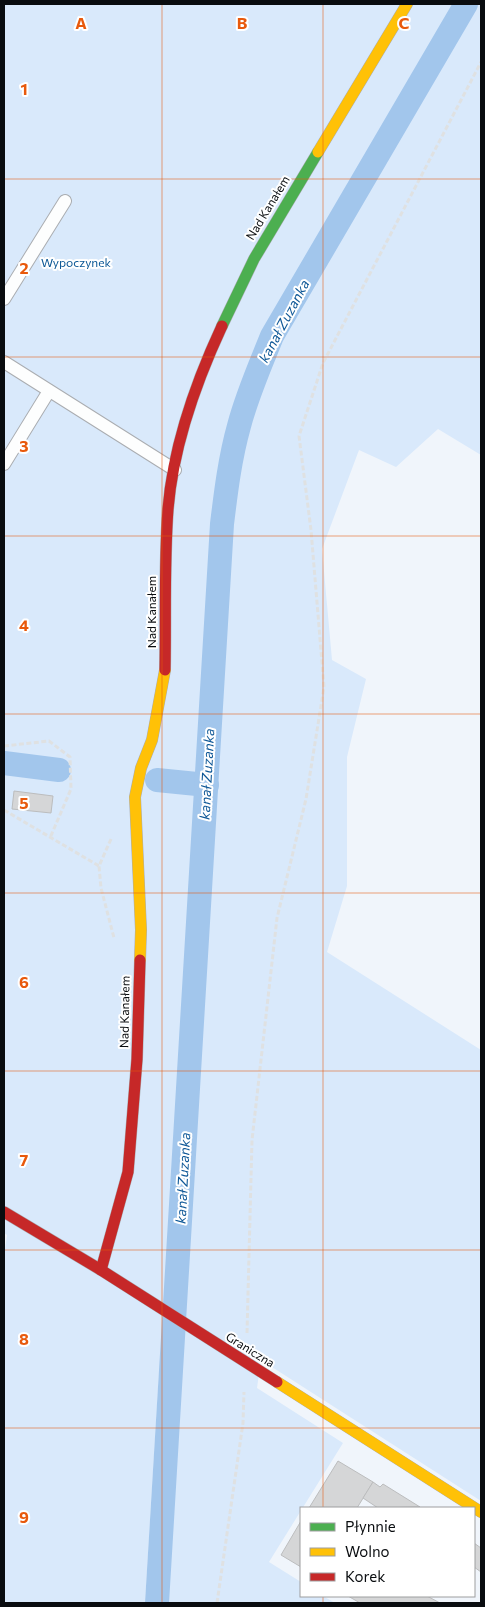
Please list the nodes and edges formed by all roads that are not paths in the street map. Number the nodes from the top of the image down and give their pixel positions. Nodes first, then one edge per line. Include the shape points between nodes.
1 (407, 4) edge
2 (65, 201) dead end
3 (4, 300) edge
4 (4, 362) edge
5 (49, 391) junction
6 (4, 464) edge
7 (175, 470) junction
8 (4, 1212) edge
9 (100, 1270) junction
10 (473, 1507) edge

1 - 7 street, Nad Kanałem via 254,259 208,357 182,433
2 - 3 lane
4 - 5 lane
5 - 6 lane
5 - 7 lane
7 - 9 street, Nad Kanałem via 168,508 165,673 152,740 141,768 135,797 141,930 137,1060 128,1163
8 - 9 street, Graniczna
9 - 10 street, Graniczna

